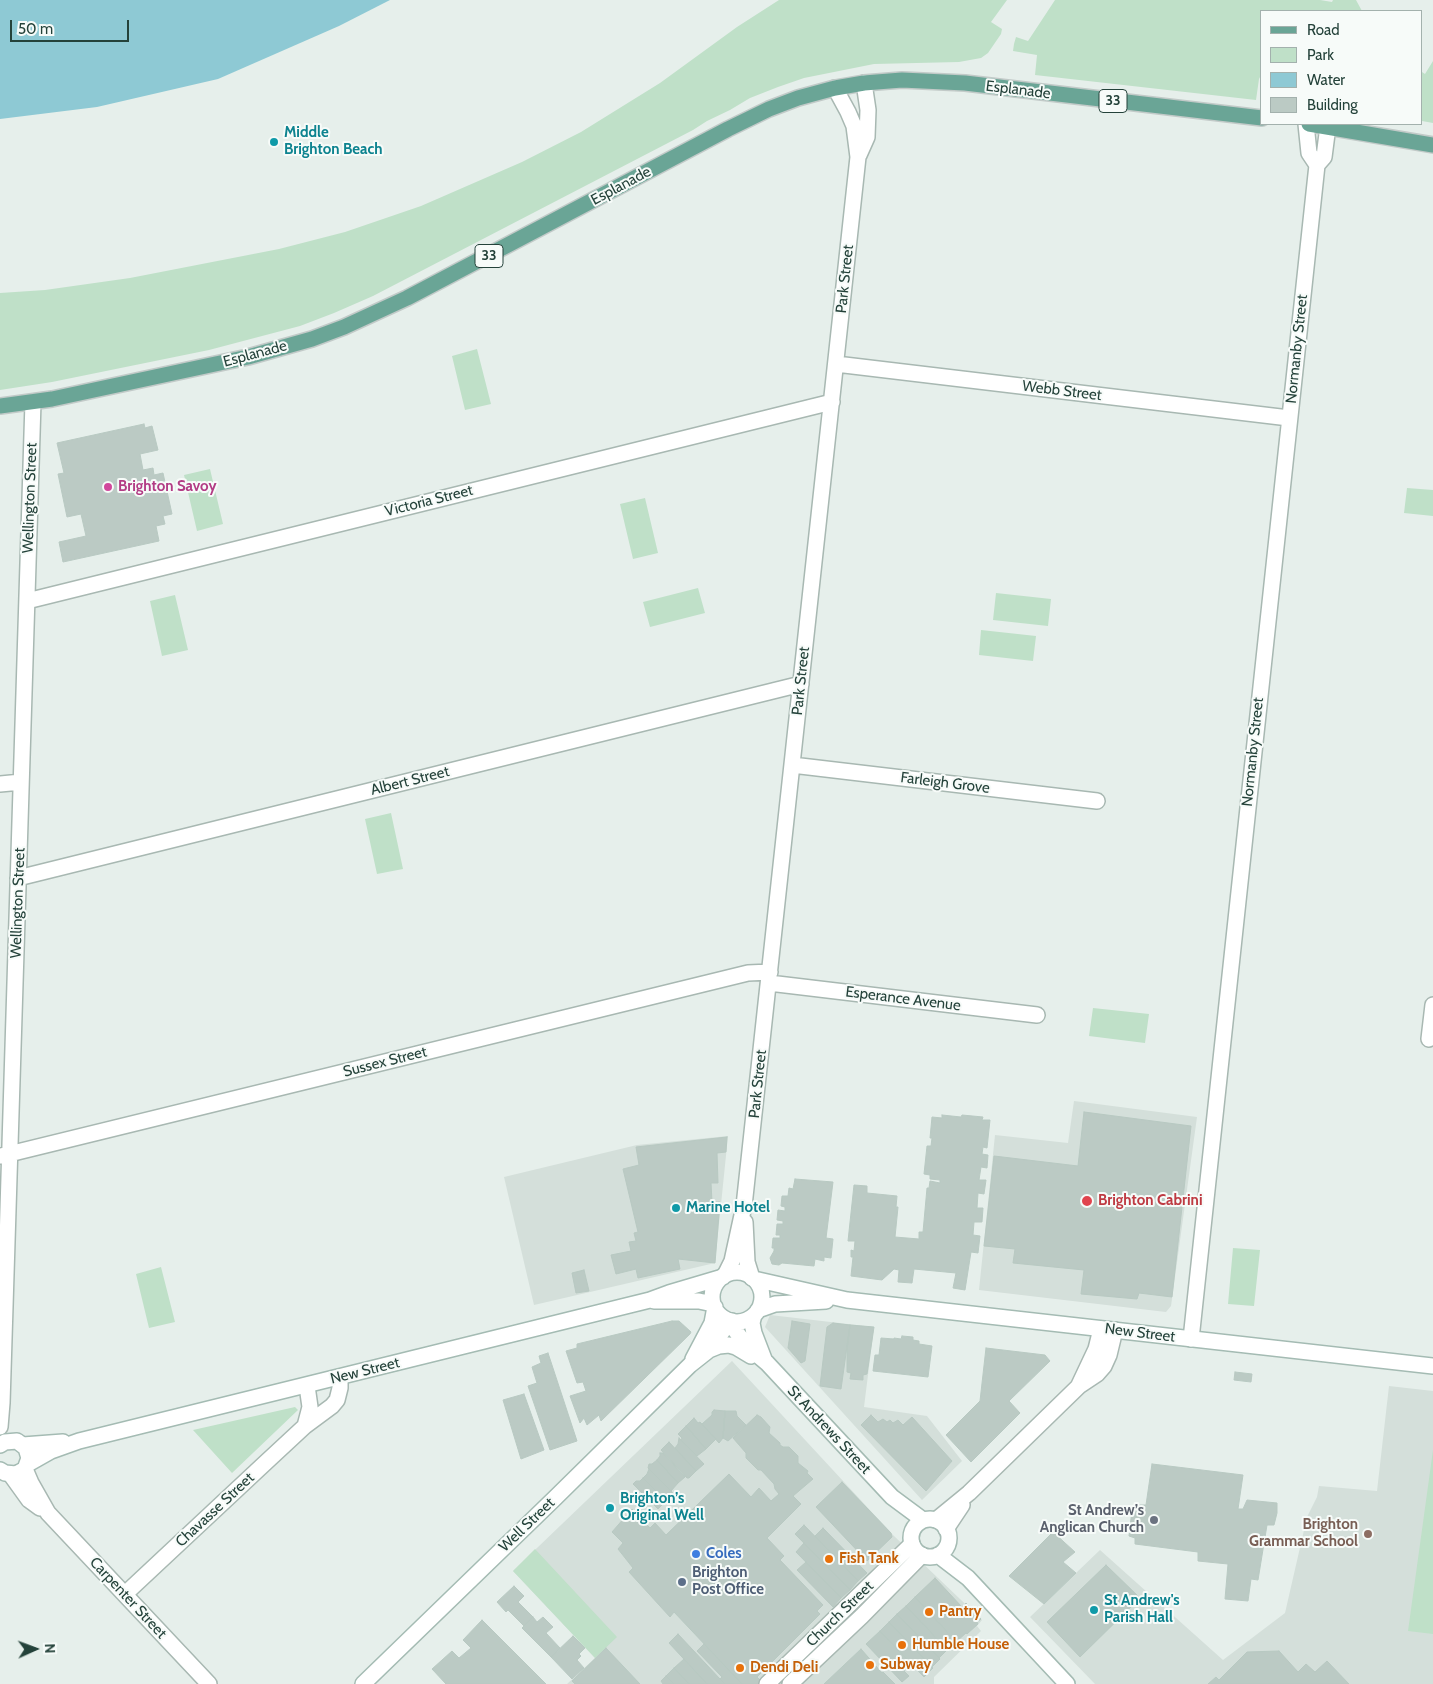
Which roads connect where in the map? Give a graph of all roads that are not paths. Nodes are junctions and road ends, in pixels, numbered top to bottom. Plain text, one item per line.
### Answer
1 (864, 83) junction
2 (835, 88) junction
3 (1260, 118) edge
4 (1307, 125) edge
5 (1318, 125) edge
6 (1328, 126) junction
7 (1433, 145) edge
8 (858, 157) junction
9 (1317, 165) junction
10 (836, 364) junction
11 (33, 402) junction
12 (832, 402) junction
13 (0, 406) edge
14 (1289, 418) junction
15 (27, 601) junction
16 (801, 684) junction
17 (792, 765) junction
18 (21, 782) junction
19 (0, 784) edge
20 (1097, 800) dead end
21 (18, 878) junction
22 (770, 977) junction
23 (1433, 1005) edge
24 (1037, 1015) dead end
25 (1429, 1039) dead end
26 (5, 1156) edge
27 (744, 1206) junction
28 (724, 1276) junction
29 (753, 1279) junction
30 (650, 1300) junction
31 (847, 1300) junction
32 (714, 1306) junction
33 (756, 1313) junction
34 (731, 1321) junction
35 (1108, 1330) junction
36 (1191, 1339) junction
37 (709, 1350) junction
38 (690, 1365) junction
39 (770, 1366) junction
40 (1433, 1366) edge
41 (340, 1377) junction
42 (307, 1386) junction
43 (2, 1403) junction
44 (305, 1426) junction
45 (0, 1427) edge
46 (79, 1441) junction
47 (8, 1443) edge
48 (27, 1466) junction
49 (3, 1471) edge
50 (48, 1513) junction
51 (925, 1533) junction
52 (942, 1550) junction
53 (125, 1594) junction
54 (209, 1684) edge
55 (363, 1684) edge
56 (767, 1684) edge
57 (790, 1684) edge
58 (1067, 1684) edge

1 - 2 main road, Esplanade / 33
1 - 3 main road, Esplanade / 33
1 - 8 street, Park Street
2 - 8 street, Park Street
2 - 11 main road, Esplanade / 33
4 - 9 street, Normanby Street
5 - 6 main road
6 - 7 main road
6 - 9 street, Normanby Street
8 - 10 street, Park Street
9 - 14 street, Normanby Street
10 - 12 street, Park Street
10 - 14 street, Webb Street
11 - 13 main road, Esplanade / 33
11 - 15 street, Wellington Street
12 - 15 street, Victoria Street
12 - 16 street, Park Street
14 - 36 street, Normanby Street
15 - 18 street, Wellington Street
16 - 17 street, Park Street
16 - 21 street, Albert Street
17 - 20 street, Farleigh Grove
17 - 22 street, Park Street
18 - 19 street
18 - 21 street, Wellington Street
21 - 26 street, Wellington Street
22 - 24 street, Esperance Avenue
22 - 26 street, Sussex Street
22 - 27 street, Park Street
23 - 25 street
26 - 43 street, Wellington Street
27 - 28 street, Park Street
27 - 29 street, Park Street
28 - 29 street
28 - 30 street, New Street
28 - 32 street
29 - 31 street, New Street
29 - 33 street
30 - 32 street, New Street
30 - 41 street, New Street
31 - 33 street, New Street
31 - 35 street, New Street
32 - 34 street
32 - 38 street, Well Street
33 - 34 street
33 - 39 street, St Andrews Street
34 - 37 street, Well Street
34 - 39 street, St Andrews Street
35 - 36 street, New Street
35 - 51 street, Church Street
36 - 40 street, New Street
37 - 38 street, Well Street
37 - 39 street
38 - 55 street, Well Street
39 - 51 street, St Andrews Street
41 - 42 street, New Street
41 - 44 street, Chavasse Street
42 - 44 street
42 - 46 street, New Street
43 - 45 street, Wellington Street
43 - 47 street, Wellington Street
44 - 53 street, Chavasse Street
46 - 47 street, New Street
46 - 48 street, New Street
47 - 48 street, Wellington Street
48 - 49 street, New Street
48 - 50 street, Carpenter Street
49 - 50 street, Carpenter Street
50 - 53 street, Carpenter Street
51 - 52 street
51 - 52 street
51 - 56 street, Church Street
51 - 57 street, Church Street
52 - 58 street
53 - 54 street, Carpenter Street

